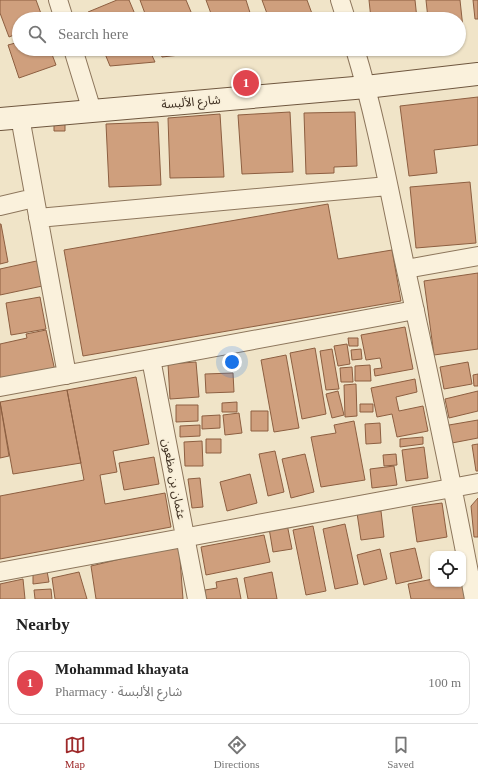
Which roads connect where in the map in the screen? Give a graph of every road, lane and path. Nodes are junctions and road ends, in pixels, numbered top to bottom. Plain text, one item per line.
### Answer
1 (58, 0) edge
2 (340, 0) edge
3 (62, 12) edge
4 (344, 12) edge
5 (75, 56) edge
6 (357, 56) edge
7 (478, 74) edge
8 (366, 87) junction
9 (92, 111) junction
10 (10, 118) edge
11 (388, 186) junction
12 (34, 198) junction
13 (0, 206) edge
14 (38, 218) junction
15 (478, 256) edge
16 (406, 269) junction
17 (415, 310) junction
18 (151, 359) junction
19 (67, 375) junction
20 (0, 387) edge
21 (478, 483) edge
22 (453, 488) junction
23 (185, 538) junction
24 (0, 572) edge
25 (197, 599) edge
26 (474, 599) edge

1 - 3 street
2 - 4 street
5 - 9 street
6 - 8 street
7 - 8 main road, شارع الألبسة
8 - 9 main road, شارع الألبسة
8 - 11 street
9 - 10 main road, شارع الألبسة
10 - 12 street
11 - 14 street
11 - 16 street
12 - 13 street
12 - 14 street
14 - 19 street
15 - 16 street
16 - 17 street
17 - 18 street
17 - 22 street
18 - 19 street
18 - 23 street, عثمان بن مظعون
19 - 20 street
21 - 22 street
22 - 23 street
22 - 26 street
23 - 24 street
23 - 25 street, عثمان بن مظعون

